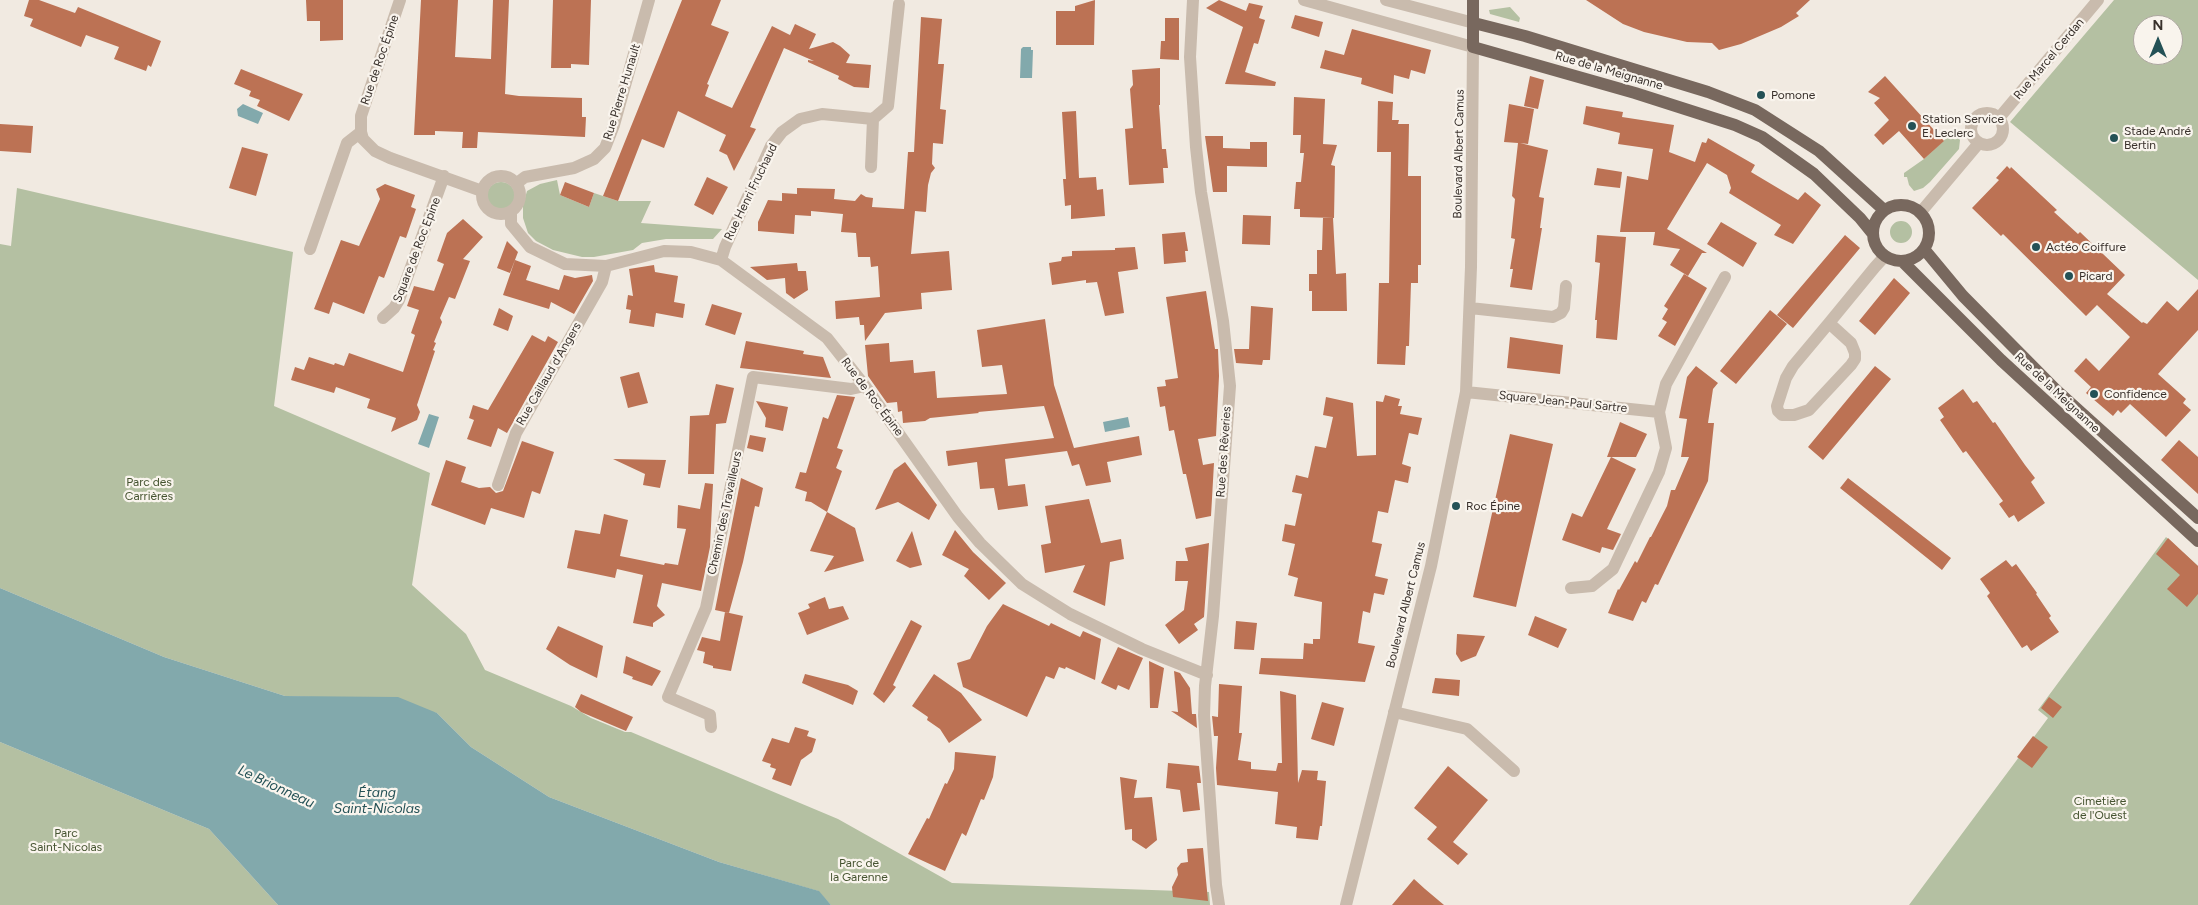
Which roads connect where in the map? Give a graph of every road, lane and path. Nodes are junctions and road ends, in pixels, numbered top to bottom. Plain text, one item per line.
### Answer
1 (400, 0) edge
2 (649, 0) edge
3 (1193, 0) edge
4 (1304, 0) edge
5 (1386, 0) edge
6 (1473, 0) edge
7 (2098, 0) edge
8 (899, 4) dead end
9 (1474, 23) junction
10 (1473, 47) junction
11 (1999, 118) junction
12 (873, 119) junction
13 (360, 132) junction
14 (1979, 143) junction
15 (871, 167) dead end
16 (444, 176) junction
17 (516, 183) junction
18 (482, 191) junction
19 (1884, 210) junction
20 (510, 211) junction
21 (1920, 212) junction
22 (1873, 234) junction
23 (310, 249) dead end
24 (1924, 249) junction
25 (1885, 256) junction
26 (721, 260) junction
27 (1902, 261) junction
28 (606, 266) junction
29 (1725, 277) dead end
30 (1566, 286) dead end
31 (1470, 308) junction
32 (383, 318) dead end
33 (1829, 323) junction
34 (865, 386) junction
35 (1466, 392) junction
36 (1659, 412) junction
37 (498, 485) dead end
38 (2198, 518) edge
39 (2198, 542) edge
40 (1571, 588) dead end
41 (1207, 672) junction
42 (1394, 712) junction
43 (711, 727) dead end
44 (1514, 771) dead end
45 (1219, 905) edge
46 (1346, 905) edge

1 - 13 street, Rue de Roc Épine
2 - 17 street, Rue Pierre Hunault
3 - 41 street, Rue des Rêveries
4 - 10 street, Rue de la Meignanne
5 - 9 street, Rue de la Meignanne
6 - 9 main road, Boulevard Albert Camus
7 - 11 street, Rue Marcel Cerdan
8 - 12 street
9 - 10 main road, Boulevard Albert Camus
9 - 19 main road, Rue de la Meignanne
10 - 22 main road, Rue de la Meignanne
10 - 31 street, Boulevard Albert Camus
11 - 14 street
11 - 14 street
12 - 15 street
12 - 26 street, Rue Henri Fruchaud
13 - 16 street
13 - 23 street
14 - 21 street
16 - 18 street
16 - 32 street, Square de Roc Epine
17 - 18 street
17 - 20 street
18 - 20 street
19 - 21 main road
19 - 22 main road
20 - 28 street, Rue de Roc Épine
21 - 24 main road
22 - 25 main road
24 - 27 main road
24 - 38 main road, Rue de la Meignanne
25 - 27 main road
25 - 33 street
26 - 28 street, Rue de Roc Épine
26 - 34 street, Rue de Roc Épine
27 - 39 main road, Rue de la Meignanne
28 - 37 street, Rue Caillaud d'Angers
29 - 36 street
30 - 31 street
31 - 35 street, Boulevard Albert Camus
33 - 33 street
34 - 41 street, Rue de Roc Épine
34 - 43 street, Chemin des Travailleurs
35 - 36 street, Square Jean-Paul Sartre
35 - 42 street, Boulevard Albert Camus
36 - 40 street
41 - 45 street, Rue des Rêveries
42 - 44 street
42 - 46 street, Boulevard Albert Camus

